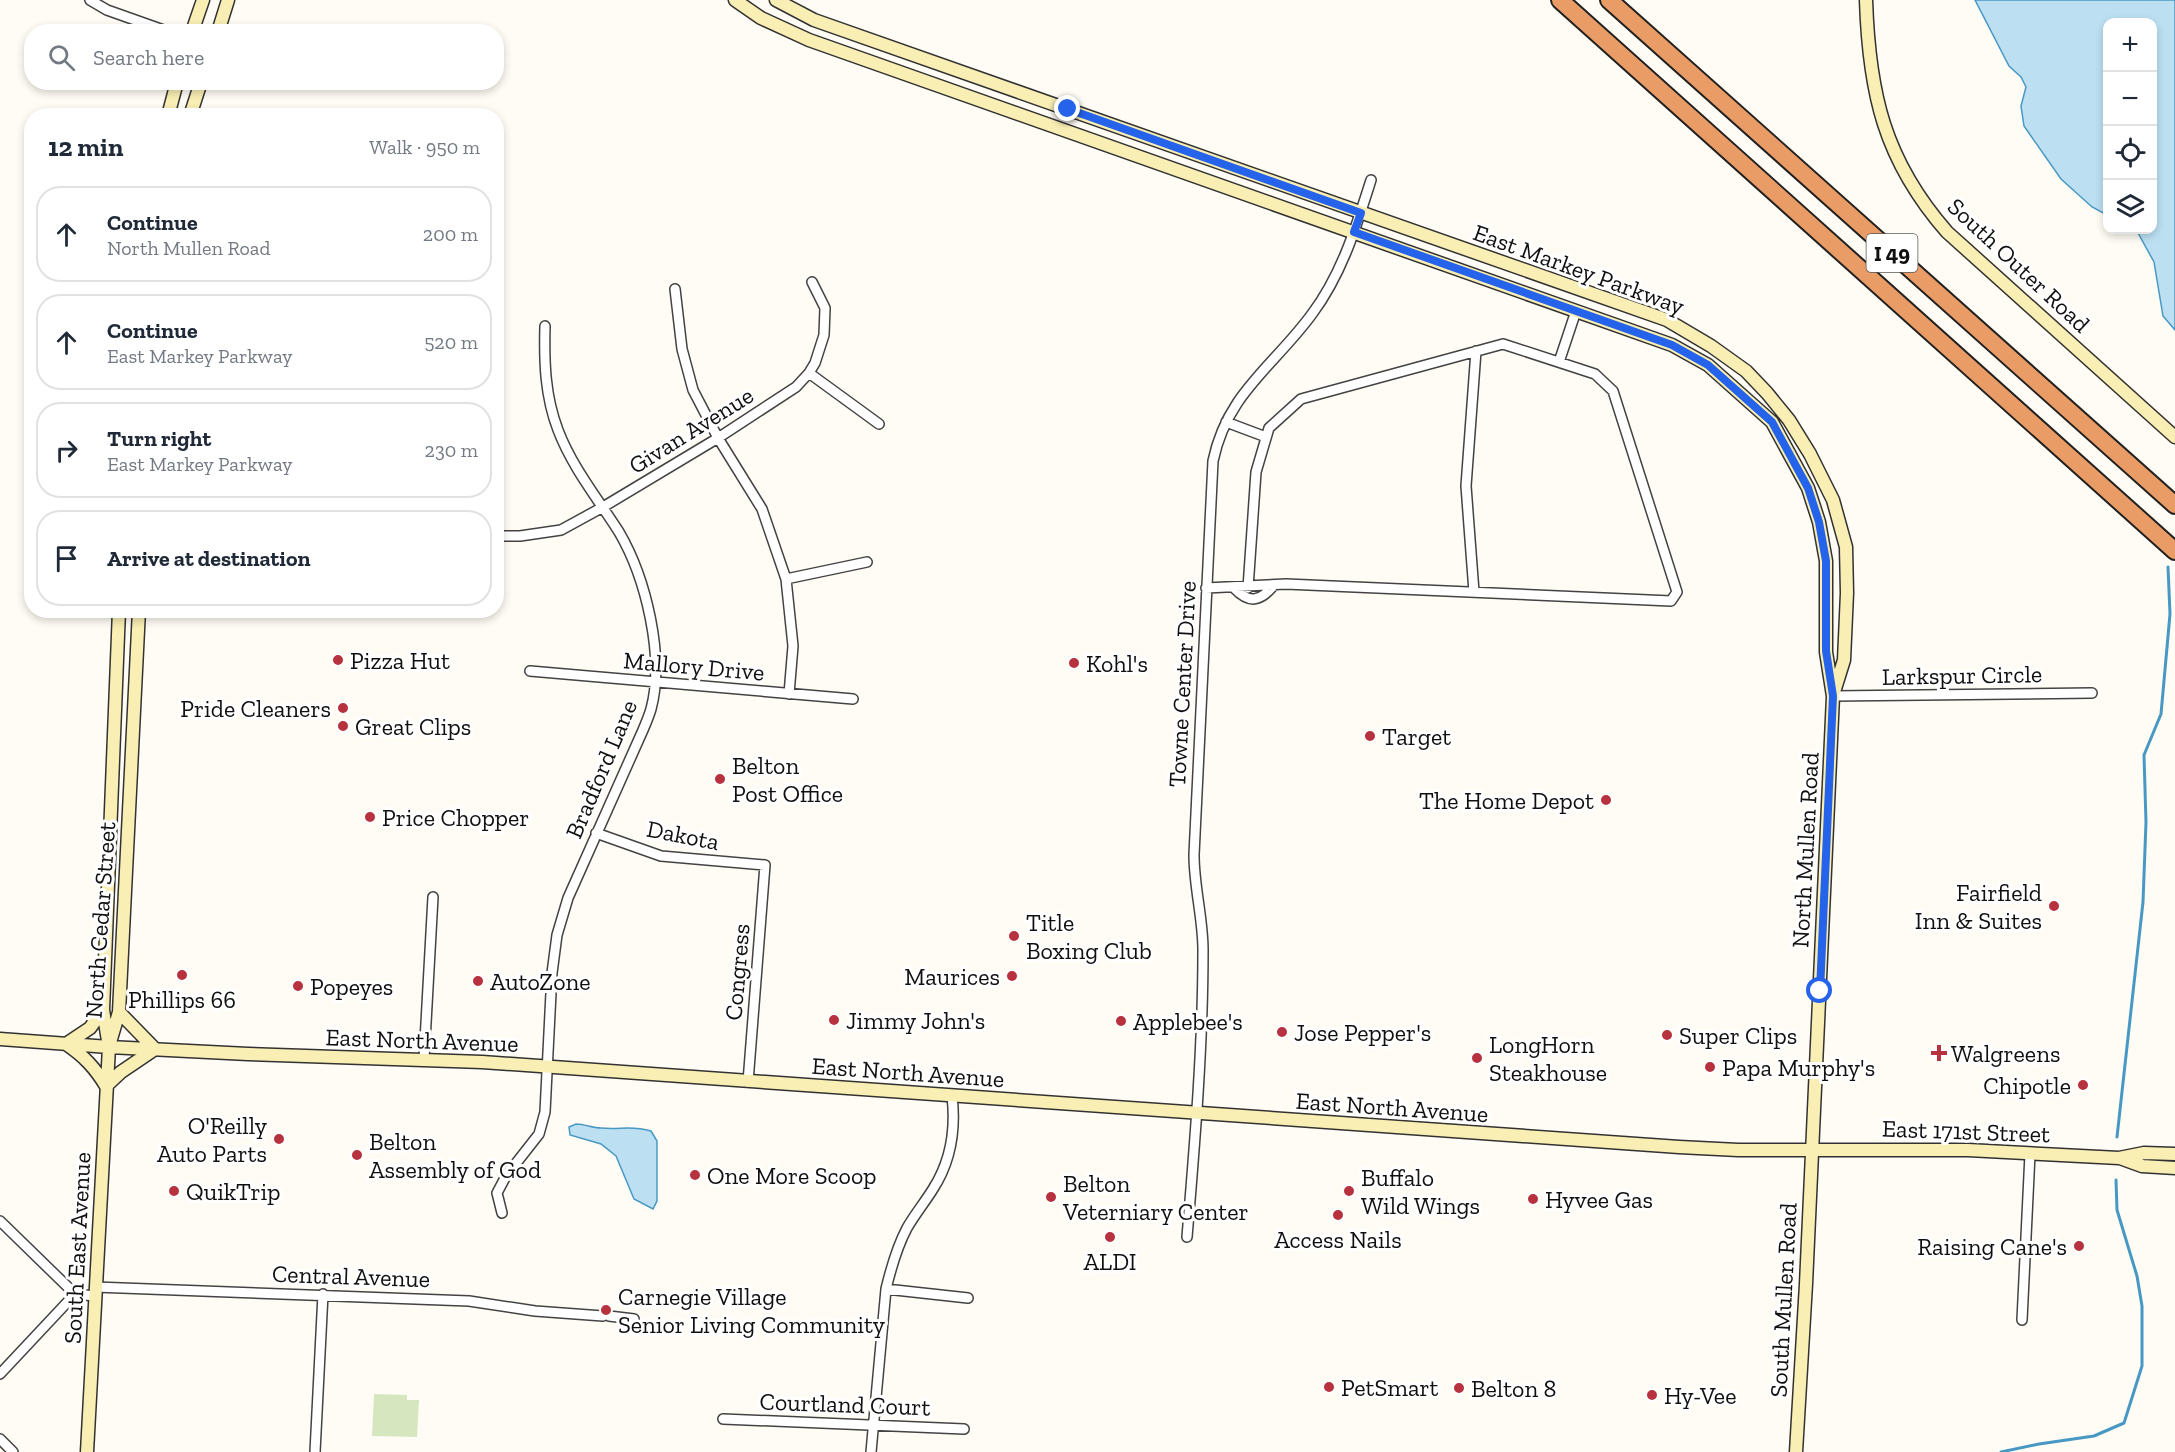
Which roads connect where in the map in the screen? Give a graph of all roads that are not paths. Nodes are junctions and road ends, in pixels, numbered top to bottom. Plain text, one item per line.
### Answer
1 (90, 0) edge
2 (203, 0) edge
3 (228, 0) edge
4 (735, 0) edge
5 (776, 0) edge
6 (1560, 0) edge
7 (1609, 0) edge
8 (1866, 0) edge
9 (146, 24) edge
10 (195, 24) edge
11 (220, 24) edge
12 (175, 90) edge
13 (198, 90) edge
14 (170, 108) edge
15 (193, 108) edge
16 (1371, 180) dead end
17 (1361, 213) junction
18 (1354, 232) junction
19 (812, 282) dead end
20 (675, 289) dead end
21 (1576, 311) junction
22 (545, 326) dead end
23 (1476, 351) junction
24 (1559, 362) junction
25 (809, 373) junction
26 (1226, 422) junction
27 (879, 424) dead end
28 (1266, 437) junction
29 (2175, 437) edge
30 (717, 438) junction
31 (2175, 505) edge
32 (603, 507) junction
33 (504, 536) edge
34 (2175, 551) edge
35 (867, 562) dead end
36 (786, 579) junction
37 (1274, 585) junction
38 (1206, 588) junction
39 (1234, 588) junction
40 (1248, 588) junction
41 (1474, 592) junction
42 (119, 618) edge
43 (140, 618) edge
44 (530, 672) dead end
45 (655, 681) junction
46 (2092, 693) dead end
47 (789, 694) junction
48 (1833, 696) junction
49 (853, 699) dead end
50 (596, 833) junction
51 (765, 865) joint
52 (433, 897) dead end
53 (103, 1010) junction
54 (119, 1012) junction
55 (0, 1039) edge
56 (66, 1044) junction
57 (109, 1047) junction
58 (155, 1049) junction
59 (424, 1059) junction
60 (546, 1066) junction
61 (748, 1082) junction
62 (106, 1086) junction
63 (952, 1096) junction
64 (1197, 1114) junction
65 (1812, 1150) junction
66 (2030, 1154) junction
67 (2175, 1154) edge
68 (2119, 1158) junction
69 (2175, 1166) edge
70 (501, 1214) dead end
71 (0, 1221) edge
72 (1187, 1237) dead end
73 (886, 1289) junction
74 (95, 1291) junction
75 (75, 1294) junction
76 (323, 1294) junction
77 (968, 1298) dead end
78 (634, 1318) dead end
79 (2022, 1320) dead end
80 (0, 1374) edge
81 (723, 1419) dead end
82 (873, 1425) junction
83 (964, 1429) dead end
84 (0, 1439) edge
85 (13, 1452) edge
86 (87, 1452) edge
87 (315, 1452) edge
88 (871, 1452) edge
89 (1796, 1452) edge

1 - 9 street
2 - 10 street
3 - 11 street
4 - 18 street, East Markey Parkway
5 - 17 street, East Markey Parkway
6 - 34 highway, I 49
7 - 31 highway, I 49
8 - 29 street, South Outer Road
12 - 14 street
13 - 15 street
16 - 17 street, Towne Center Drive
17 - 18 street, Towne Center Drive
17 - 48 street, East Markey Parkway
18 - 21 street, East Markey Parkway
18 - 26 street, Towne Center Drive
19 - 25 street, Givan Avenue
20 - 30 street
21 - 24 street
21 - 48 street, East Markey Parkway
22 - 32 street, Bradford Lane
23 - 24 street
23 - 28 street
23 - 41 street
24 - 41 street
25 - 27 street
25 - 30 street, Givan Avenue
26 - 28 street
26 - 38 street, Towne Center Drive
28 - 40 street
30 - 32 street, Givan Avenue
30 - 36 street
32 - 33 street, Givan Avenue
32 - 45 street, Bradford Lane
35 - 36 street
36 - 47 street
37 - 39 street
37 - 40 street
37 - 41 street
38 - 39 street
38 - 64 street, Towne Center Drive
39 - 40 street
42 - 53 street, North Cedar Street
43 - 54 street, North Cedar Street
44 - 45 street, Mallory Drive
45 - 47 street, Mallory Drive
45 - 50 street, Bradford Lane
46 - 48 street, Larkspur Circle
47 - 49 street, Mallory Drive
48 - 65 street, North Mullen Road
50 - 51 street, Dakota
50 - 60 street, Bradford Lane
51 - 61 street, Congress
52 - 59 street
53 - 56 street
53 - 57 street, North Cedar Street
54 - 57 street, North Cedar Street
54 - 58 street
55 - 56 street, East North Avenue
56 - 57 street, East North Avenue
56 - 62 street
57 - 58 street, East North Avenue
57 - 62 street, South East Avenue
58 - 59 street, East North Avenue
58 - 62 street
59 - 60 street, East North Avenue
60 - 61 street, East North Avenue
60 - 70 street, Bradford Lane
61 - 63 street, East North Avenue
62 - 74 street, South East Avenue
63 - 64 street, East North Avenue
63 - 73 street
64 - 65 street, East North Avenue
64 - 72 street, Towne Center Drive
65 - 66 street, East 171st Street
65 - 89 street, South Mullen Road
66 - 68 street, East 171st Street
66 - 79 street
67 - 68 street, East 171st Street
68 - 69 street, East 171st Street
71 - 75 street
73 - 77 street
73 - 82 street
74 - 75 street, Central Avenue
74 - 76 street, Central Avenue
74 - 86 street, South East Avenue
75 - 80 street
76 - 78 street, Central Avenue
76 - 87 street
81 - 82 street, Courtland Court
82 - 83 street, Courtland Court
82 - 88 street
84 - 85 street

